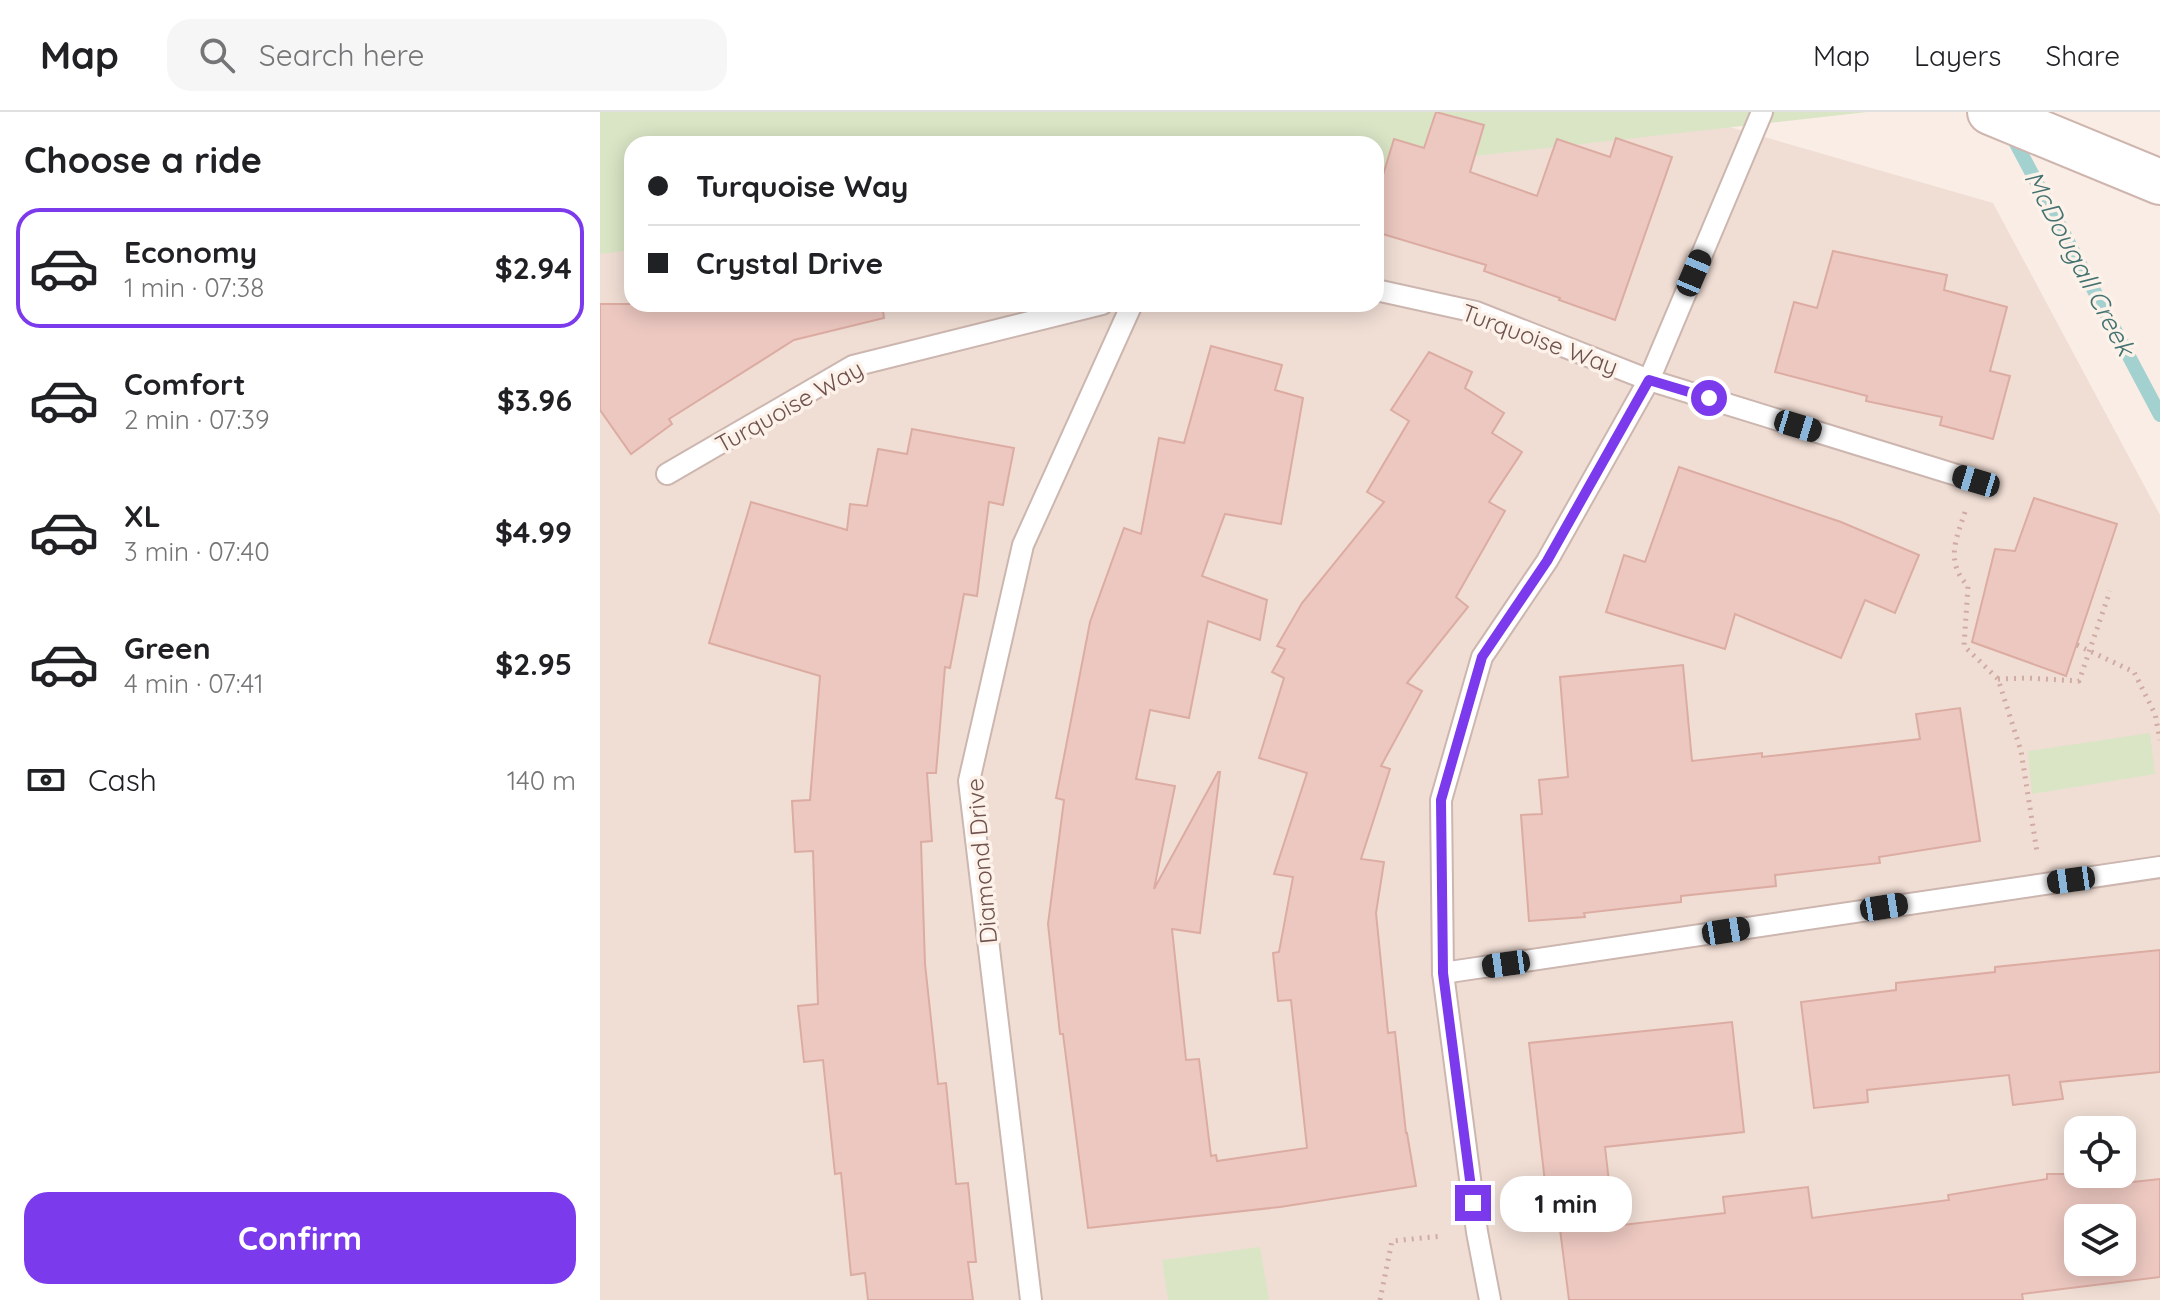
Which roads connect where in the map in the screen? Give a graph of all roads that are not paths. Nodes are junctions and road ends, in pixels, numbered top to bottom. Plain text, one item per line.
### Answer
1 (1762, 112) edge
2 (1990, 112) edge
3 (2160, 182) edge
4 (1384, 292) edge
5 (1070, 312) edge
6 (1128, 312) edge
7 (1649, 380) junction
8 (667, 474) dead end
9 (1976, 481) road end
10 (2160, 867) edge
11 (1443, 973) junction
12 (1031, 1300) edge
13 (1490, 1300) edge

1 - 7 lane
2 - 3 main road
4 - 7 lane, Turquoise Way
5 - 8 lane, Turquoise Way
6 - 12 lane, Diamond Drive
7 - 9 lane, Turquoise Way
7 - 11 lane
10 - 11 lane
11 - 13 lane

